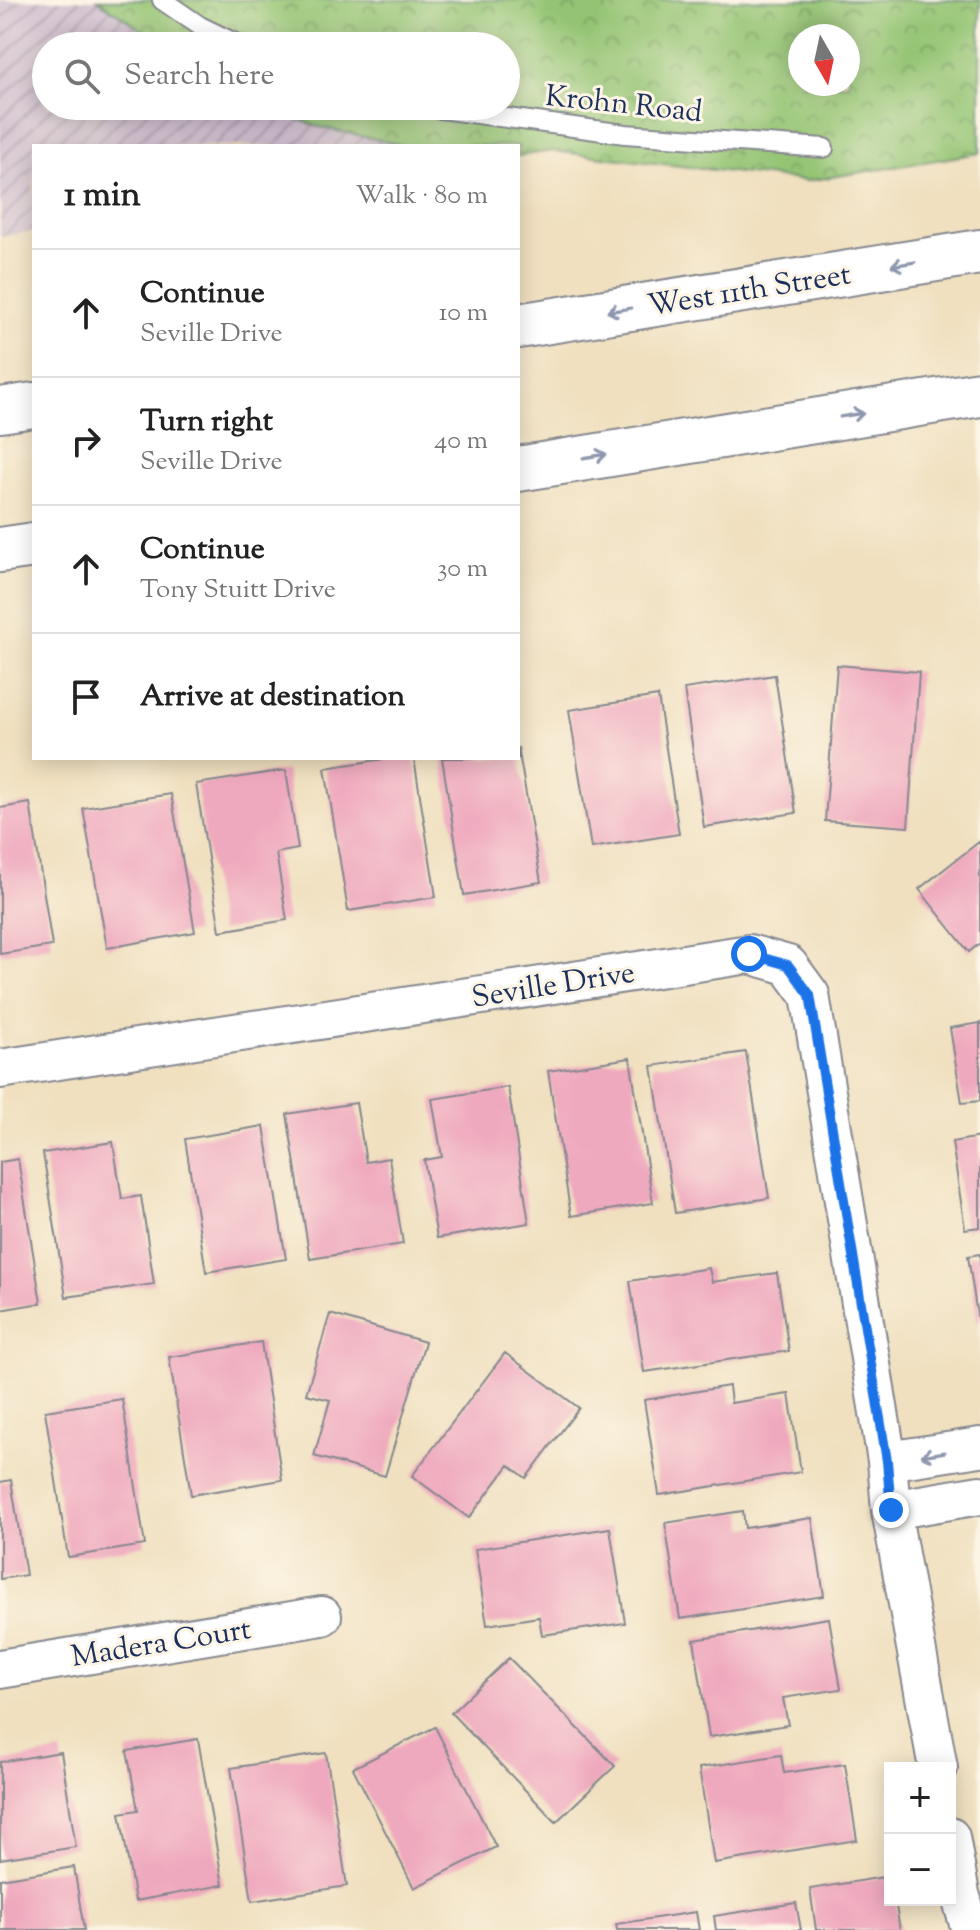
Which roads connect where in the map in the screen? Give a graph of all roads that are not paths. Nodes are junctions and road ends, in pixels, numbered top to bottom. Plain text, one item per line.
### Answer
1 (162, 0) edge
2 (212, 32) edge
3 (520, 120) edge
4 (824, 148) dead end
5 (980, 252) edge
6 (520, 326) edge
7 (980, 394) edge
8 (32, 405) edge
9 (0, 410) edge
10 (520, 469) edge
11 (32, 545) edge
12 (0, 550) edge
13 (0, 1069) edge
14 (980, 1447) edge
15 (887, 1461) junction
16 (980, 1495) edge
17 (891, 1510) junction
18 (322, 1616) dead end
19 (0, 1669) edge
20 (937, 1762) edge
21 (956, 1871) edge
22 (971, 1930) edge

1 - 2 lane
3 - 4 lane, Krohn Road
5 -> 6 main road, West 11th Street
10 -> 7 main road
8 - 9 main road
11 - 12 main road
13 - 15 street, Seville Drive
14 -> 15 street
15 - 17 street, Seville Drive
16 - 17 street
17 - 20 street, Seville Drive
18 - 19 street, Madera Court
21 - 22 street

